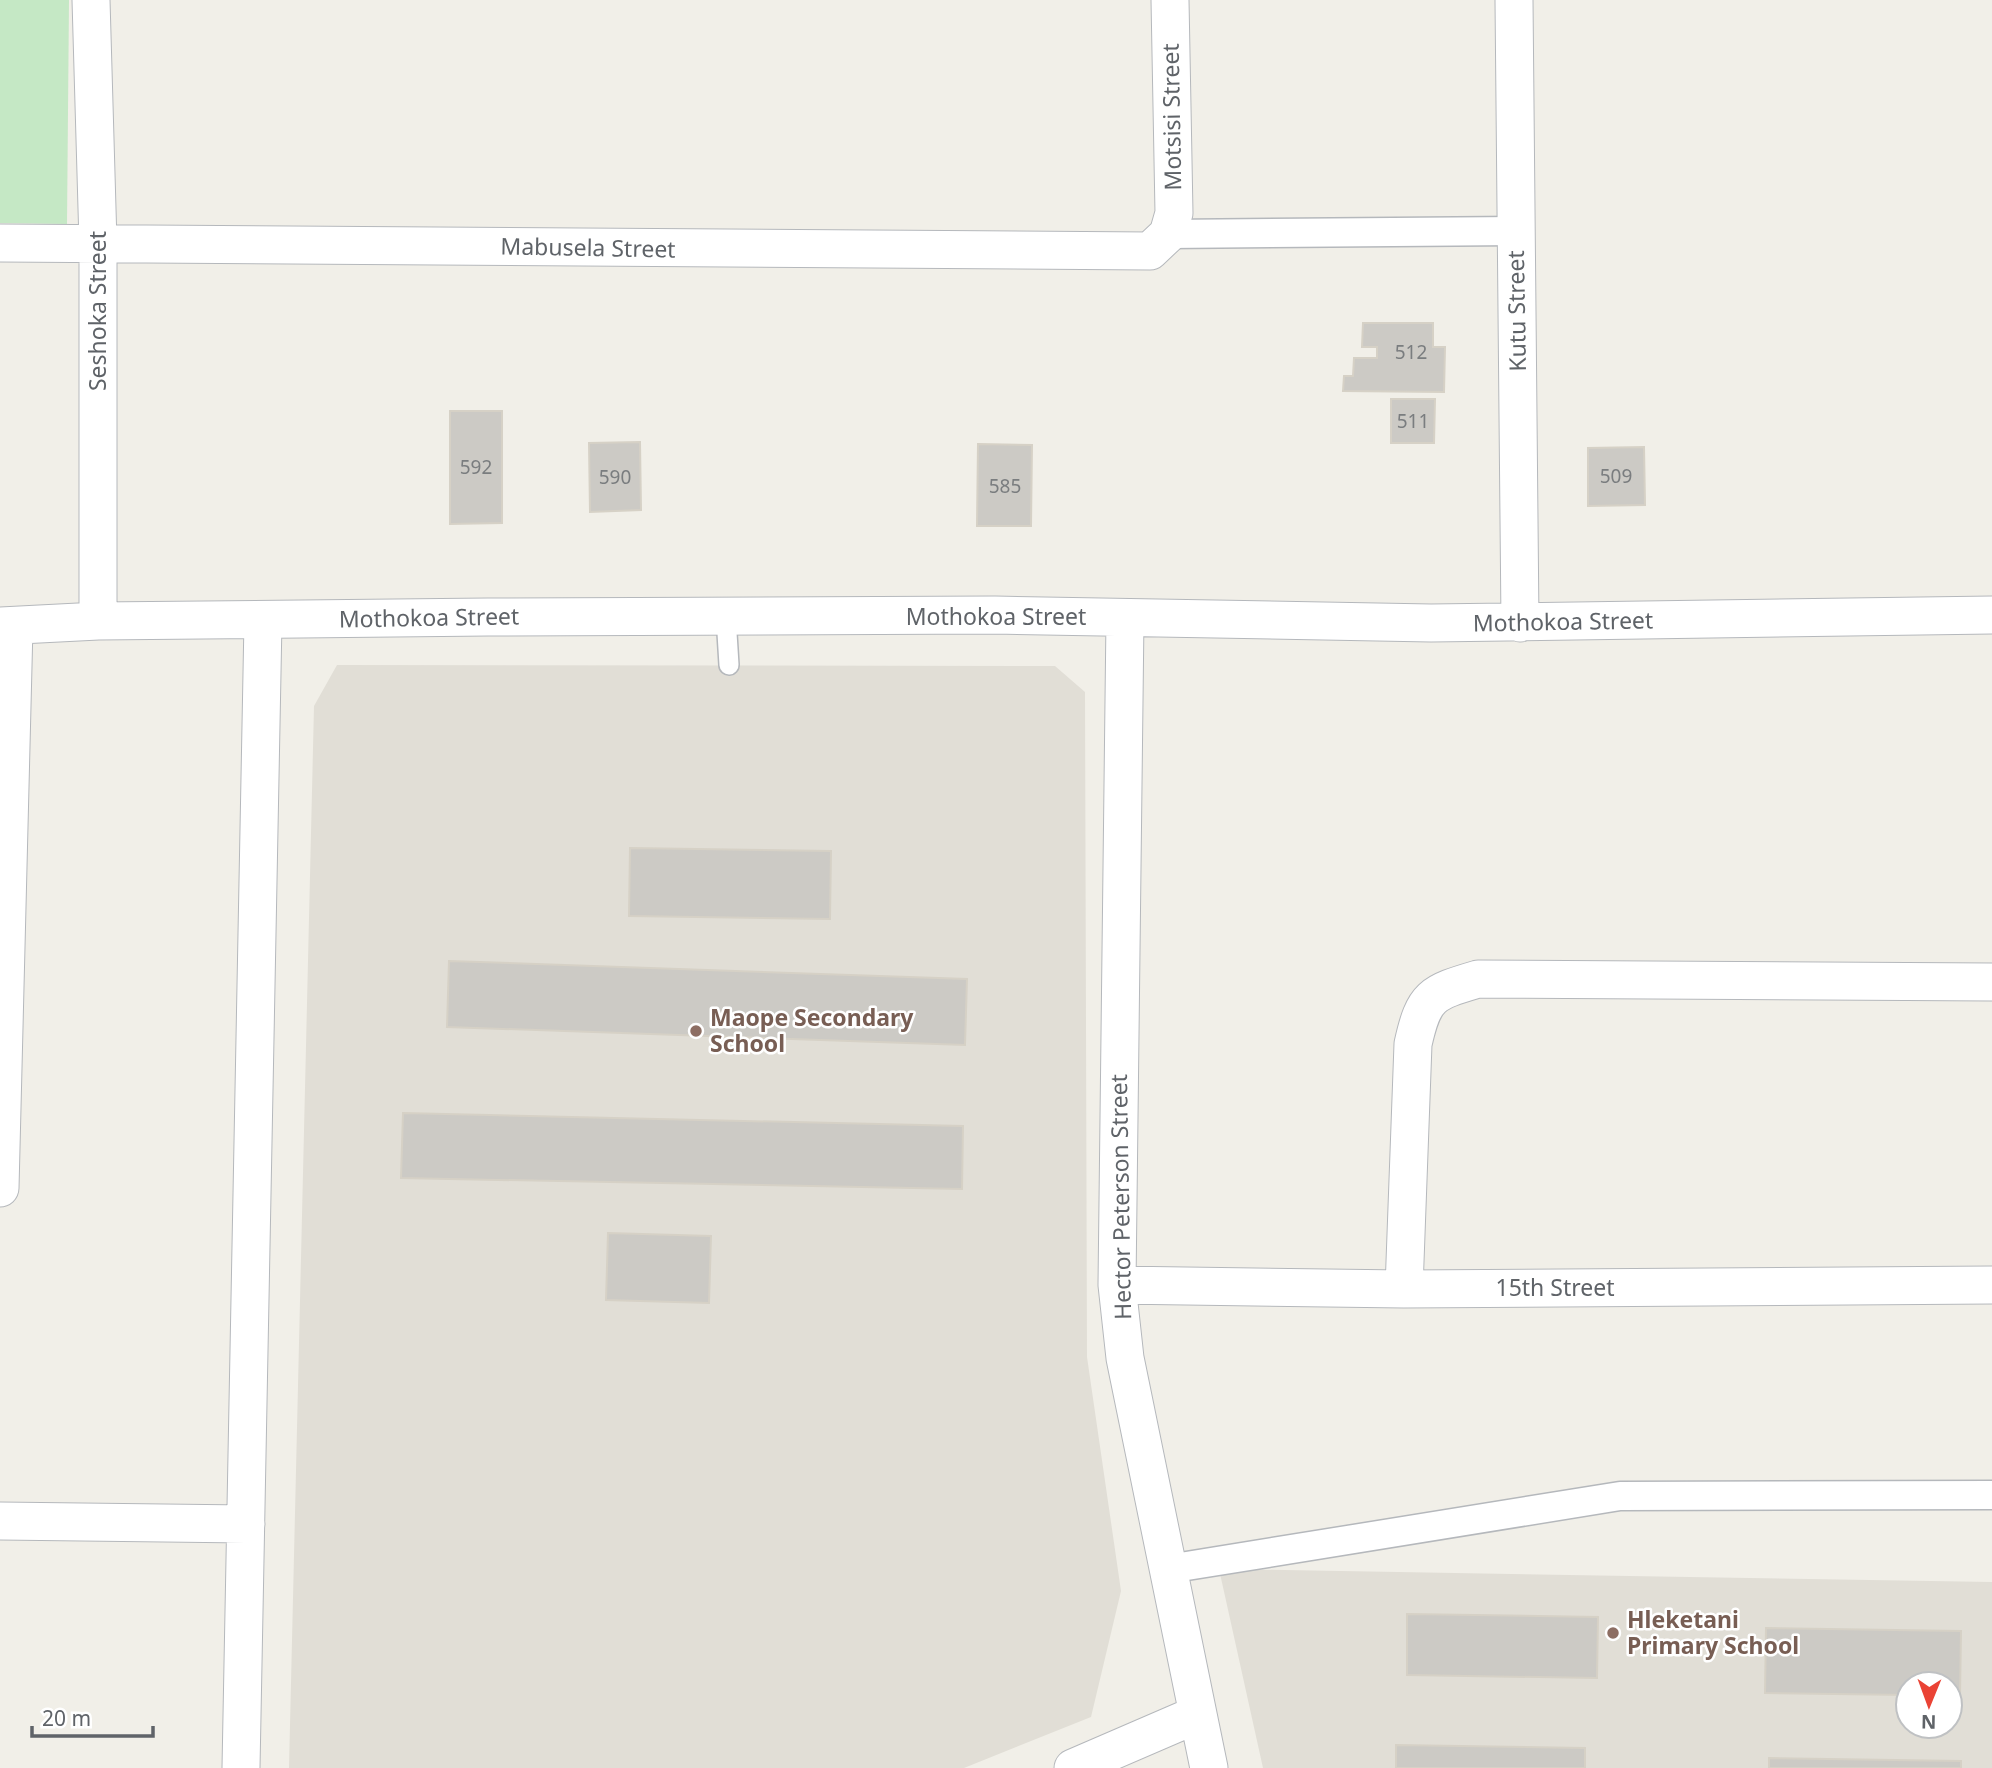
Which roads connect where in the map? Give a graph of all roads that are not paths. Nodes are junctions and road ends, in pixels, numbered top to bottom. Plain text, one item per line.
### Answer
1 (90, 0) edge
2 (1170, 0) edge
3 (1514, 0) edge
4 (1517, 231) junction
5 (1168, 234) junction
6 (0, 243) edge
7 (98, 243) junction
8 (1992, 615) edge
9 (726, 617) junction
10 (1125, 618) junction
11 (99, 621) junction
12 (263, 621) junction
13 (1520, 623) junction
14 (7, 626) edge
15 (729, 665) dead end
16 (1992, 982) edge
17 (0, 1188) edge
18 (1117, 1285) junction
19 (1992, 1285) edge
20 (1404, 1289) junction
21 (1992, 1495) edge
22 (0, 1521) edge
23 (246, 1524) junction
24 (1168, 1569) junction
25 (1198, 1714) junction
26 (241, 1768) edge
27 (1073, 1768) edge
28 (1209, 1768) edge

1 - 7 street, Seshoka Street
2 - 5 street, Motsisi Street
3 - 4 street, Kutu Street
4 - 5 street
4 - 13 street, Kutu Street
5 - 7 street, Mabusela Street
6 - 7 street, Mabusela Street
7 - 11 street, Seshoka Street
8 - 13 street, Mothokoa Street
9 - 10 street, Mothokoa Street
9 - 12 street, Mothokoa Street
9 - 15 lane
10 - 13 street, Mothokoa Street
10 - 18 street, Hector Peterson Street
11 - 12 street, Mothokoa Street
11 - 14 street, Mothokoa Street
12 - 23 street
14 - 17 street
16 - 20 street
18 - 20 street, 15th Street
18 - 24 street, Hector Peterson Street
19 - 20 street, 15th Street
21 - 24 street
22 - 23 street
23 - 26 street
24 - 25 street, Hector Peterson Street
25 - 27 street
25 - 28 street, Hector Peterson Street

